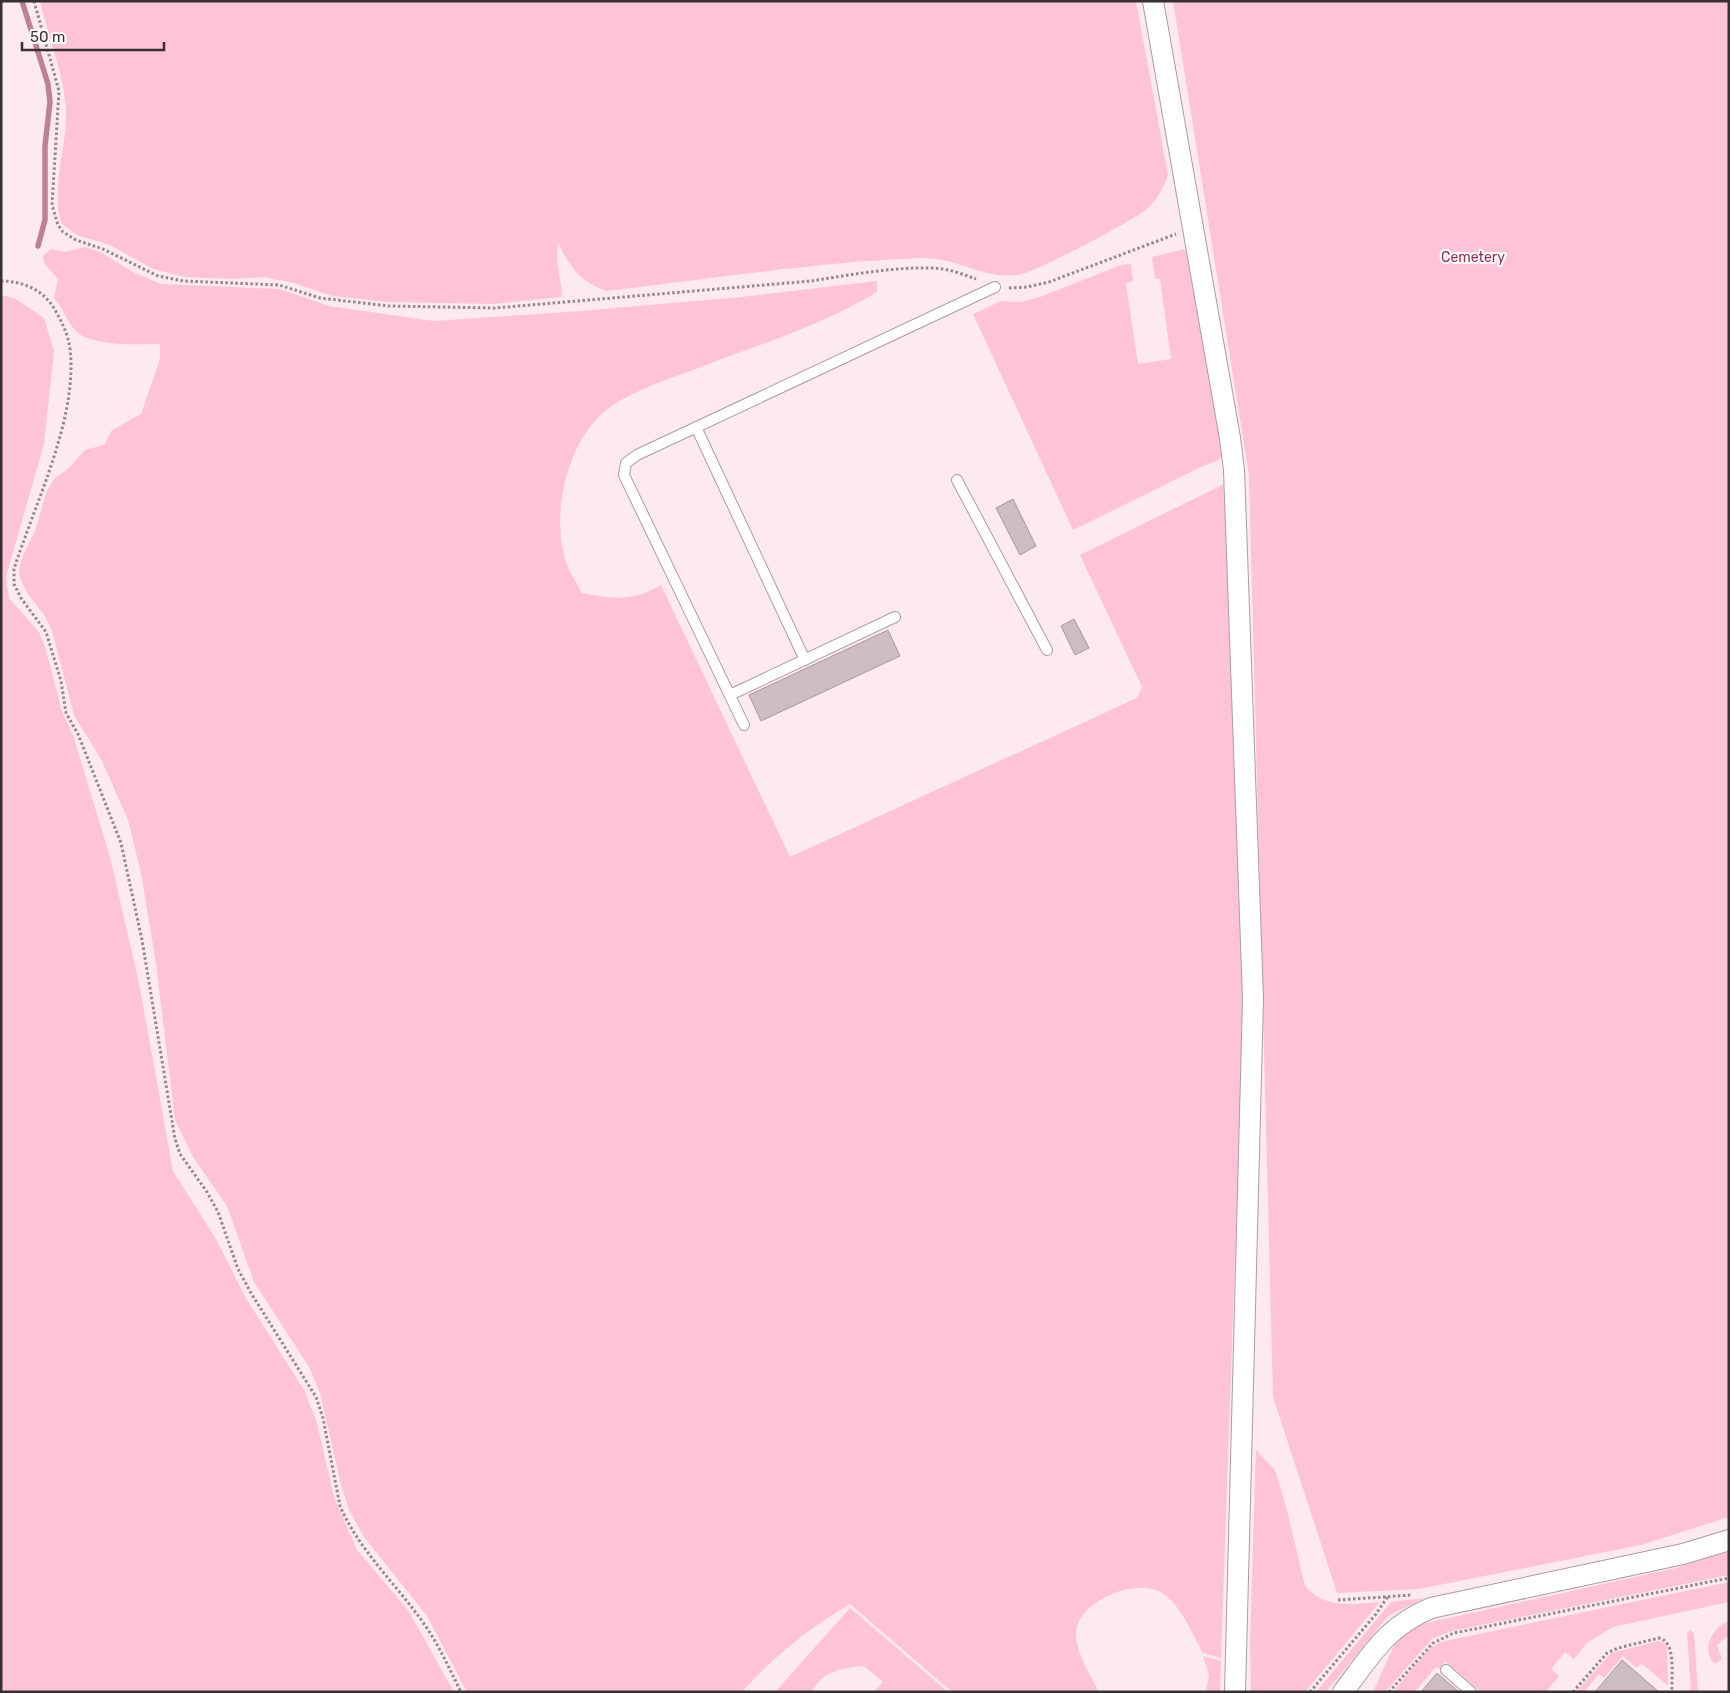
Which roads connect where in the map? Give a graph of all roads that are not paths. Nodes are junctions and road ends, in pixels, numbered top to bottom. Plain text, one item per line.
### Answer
1 (1153, 1) edge
2 (995, 287) road end
3 (696, 427) junction
4 (957, 480) dead end
5 (896, 617) dead end
6 (1047, 650) dead end
7 (806, 660) junction
8 (730, 695) junction
9 (744, 725) dead end
10 (1729, 1540) edge
11 (1446, 1670) dead end
12 (1235, 1692) edge
13 (1343, 1692) edge
14 (1471, 1692) edge

1 - 12 street
2 - 3 lane
3 - 7 lane
3 - 8 lane
4 - 6 lane
5 - 7 lane
7 - 8 lane
8 - 9 lane
10 - 13 street
11 - 14 lane

